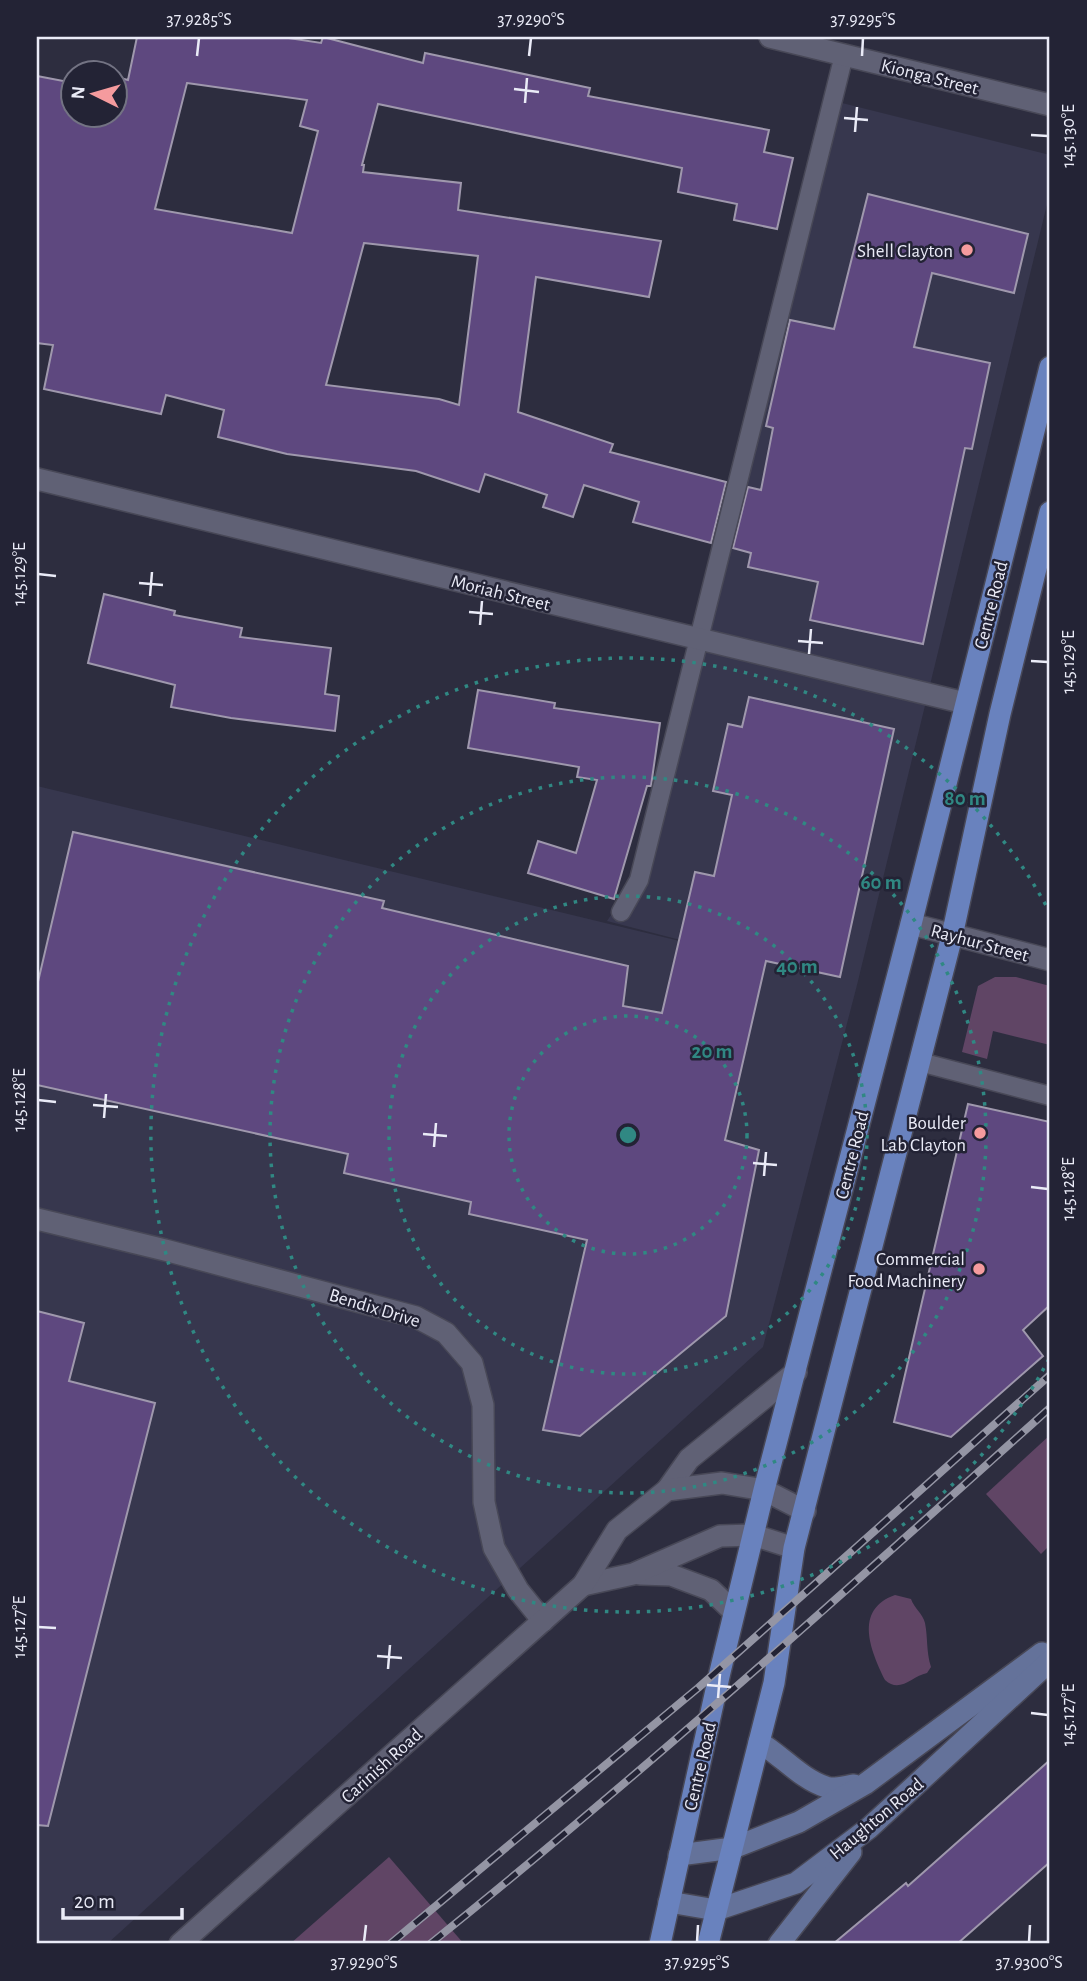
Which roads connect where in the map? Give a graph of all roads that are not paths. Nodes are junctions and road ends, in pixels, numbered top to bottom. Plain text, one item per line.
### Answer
1 (770, 37) edge
2 (844, 55) junction
3 (1050, 105) edge
4 (1050, 367) edge
5 (37, 479) edge
6 (1050, 512) edge
7 (699, 640) junction
8 (965, 703) junction
9 (621, 912) dead end
10 (911, 924) junction
11 (952, 936) junction
12 (1050, 960) edge
13 (920, 1062) junction
14 (1050, 1096) edge
15 (37, 1219) edge
16 (796, 1372) junction
17 (764, 1489) junction
18 (667, 1490) junction
19 (805, 1511) junction
20 (753, 1535) junction
21 (794, 1548) junction
22 (633, 1574) junction
23 (583, 1585) junction
24 (734, 1612) junction
25 (543, 1621) junction
26 (1050, 1647) edge
27 (1050, 1661) edge
28 (759, 1742) junction
29 (865, 1784) junction
30 (869, 1828) junction
31 (733, 1848) junction
32 (679, 1855) junction
33 (669, 1902) junction
34 (716, 1910) junction
35 (180, 1944) edge
36 (660, 1944) edge
37 (708, 1944) edge
38 (779, 1944) edge

1 - 2 street, Kionga Street
2 - 3 street, Kionga Street
2 - 7 lane
4 - 8 main road, Centre Road
5 - 7 street, Moriah Street
6 - 11 main road, Centre Road
7 - 8 street, Moriah Street
7 - 9 lane
8 - 10 main road, Centre Road
10 - 11 street, Rayhur Street
10 - 16 main road, Centre Road
11 - 12 street, Rayhur Street
11 - 13 main road, Centre Road
13 - 14 lane
13 - 19 main road, Centre Road
15 - 25 street, Bendix Drive
16 - 17 main road, Centre Road
16 - 18 street, Carinish Road
17 - 18 street
17 - 19 street
17 - 20 main road, Centre Road
18 - 23 street, Carinish Road
19 - 21 main road, Centre Road
20 - 21 street, Carinish Road
20 - 22 street, Carinish Road
20 - 24 main road, Centre Road
21 - 28 main road, Centre Road
22 - 23 street, Carinish Road
22 - 24 street
23 - 25 street, Carinish Road
24 - 32 main road, Centre Road
25 - 35 street, Carinish Road
26 - 29 main road, Haughton Road
27 - 30 main road, Haughton Road
28 - 29 main road
28 - 31 main road, Centre Road
29 - 31 main road, Haughton Road
30 - 34 main road, Haughton Road
30 - 38 main road
31 - 32 main road, Haughton Road
31 - 34 main road, Centre Road
32 - 33 main road, Centre Road
33 - 34 main road, Haughton Road
33 - 36 main road, Centre Road
34 - 37 main road, Centre Road

